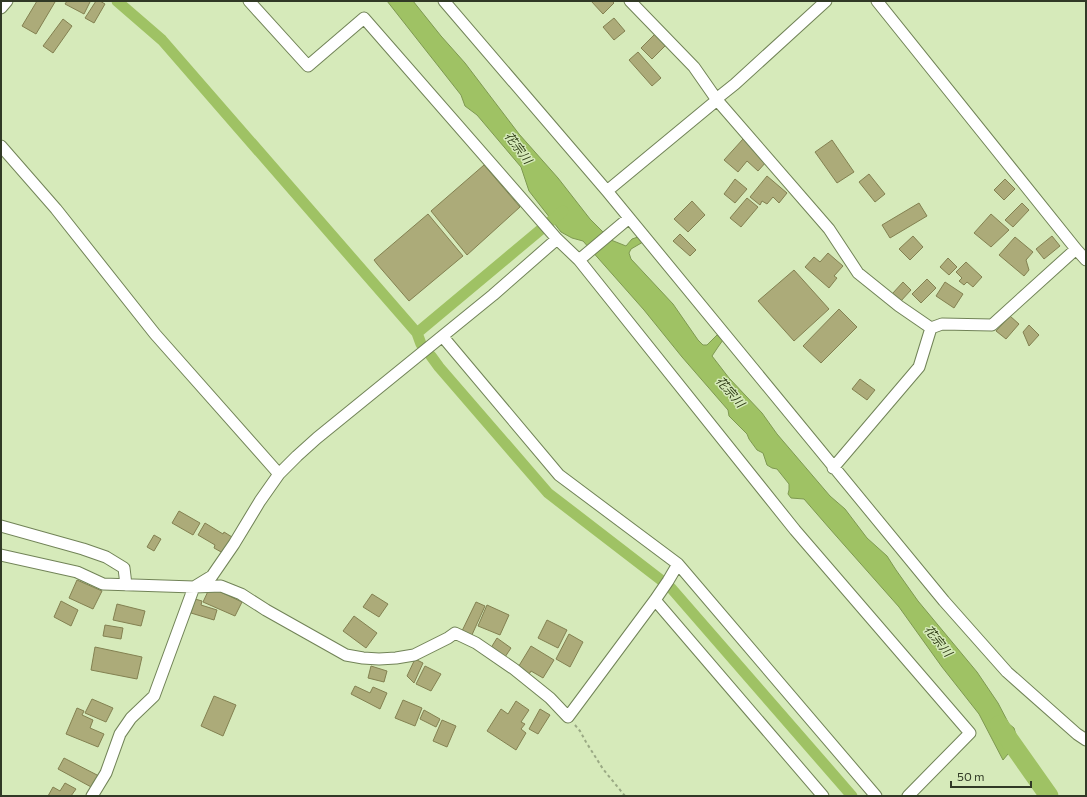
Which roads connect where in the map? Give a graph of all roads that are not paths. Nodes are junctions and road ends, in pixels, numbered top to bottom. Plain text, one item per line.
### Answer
1 (6, 1) edge
2 (249, 1) edge
3 (444, 1) edge
4 (630, 1) edge
5 (826, 1) edge
6 (877, 1) edge
7 (1, 8) edge
8 (718, 98) junction
9 (1, 146) edge
10 (607, 191) junction
11 (625, 221) junction
12 (557, 239) junction
13 (1076, 249) junction
14 (582, 257) junction
15 (1086, 260) edge
16 (931, 328) junction
17 (443, 337) junction
18 (833, 468) junction
19 (279, 474) junction
20 (1, 526) edge
21 (1, 555) edge
22 (678, 564) junction
23 (126, 585) junction
24 (194, 587) junction
25 (654, 600) junction
26 (1086, 740) edge
27 (92, 796) edge
28 (823, 796) edge
29 (876, 796) edge
30 (908, 796) edge

1 - 7 street
2 - 12 street
3 - 10 street
4 - 8 street
5 - 8 street
6 - 13 street
8 - 10 street
8 - 16 street
9 - 19 street
10 - 11 street
11 - 14 street
11 - 18 street
12 - 14 street
12 - 17 street
13 - 15 street
13 - 16 street
14 - 30 street
16 - 18 street
17 - 19 street
17 - 22 street
18 - 26 street
19 - 24 street
20 - 23 street
21 - 23 street
22 - 25 street
22 - 29 street
23 - 24 street
24 - 25 street
24 - 27 street
25 - 28 street

